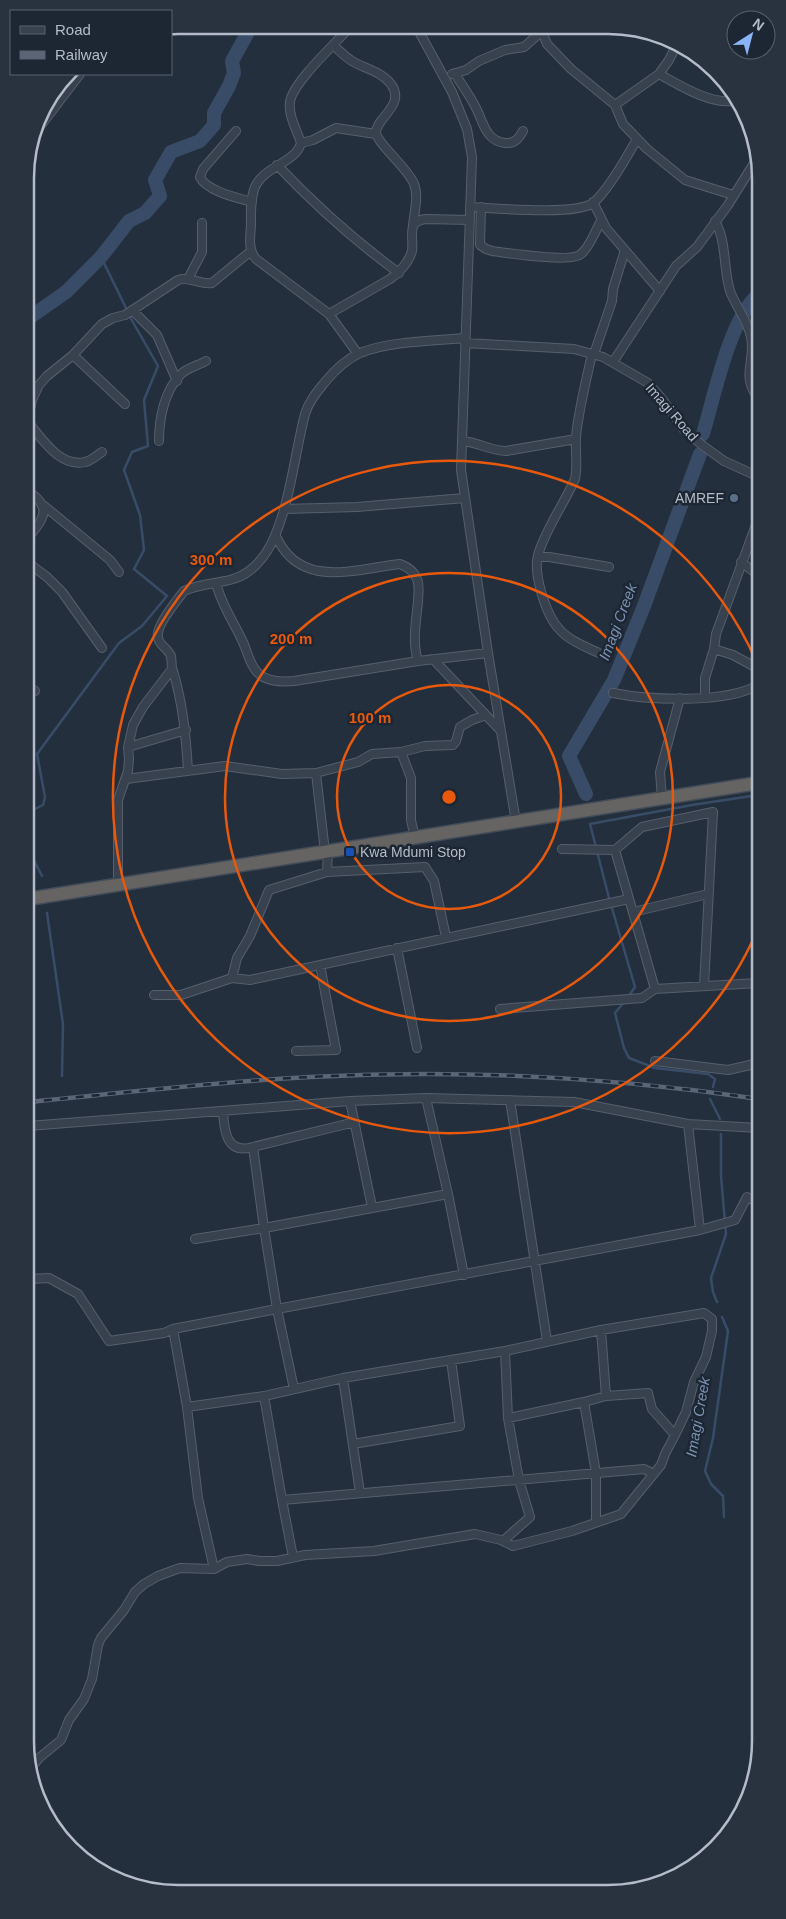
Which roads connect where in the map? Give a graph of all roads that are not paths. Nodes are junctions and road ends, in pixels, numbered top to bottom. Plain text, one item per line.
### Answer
1 (344, 34) edge
2 (420, 34) edge
3 (537, 34) edge
4 (543, 34) edge
5 (334, 46) junction
6 (674, 50) edge
7 (455, 74) junction
8 (659, 74) junction
9 (443, 75) junction
10 (75, 77) edge
11 (730, 101) edge
12 (615, 105) junction
13 (50, 112) edge
14 (236, 131) dead end
15 (523, 131) dead end
16 (376, 134) junction
17 (637, 139) junction
18 (301, 143) junction
19 (277, 165) junction
20 (751, 167) edge
21 (733, 195) junction
22 (252, 202) junction
23 (593, 202) junction
24 (470, 207) junction
25 (481, 207) junction
26 (470, 220) junction
27 (601, 221) junction
28 (715, 221) junction
29 (202, 224) dead end
30 (412, 226) junction
31 (625, 250) junction
32 (251, 251) junction
33 (398, 273) junction
34 (188, 279) junction
35 (660, 291) junction
36 (132, 310) junction
37 (328, 314) junction
38 (465, 341) junction
39 (358, 354) junction
40 (593, 354) junction
41 (73, 355) junction
42 (752, 357) edge
43 (752, 357) edge
44 (206, 361) dead end
45 (613, 362) junction
46 (177, 381) junction
47 (752, 388) edge
48 (34, 396) edge
49 (125, 404) dead end
50 (34, 431) edge
51 (576, 439) junction
52 (159, 441) dead end
53 (462, 441) junction
54 (102, 452) dead end
55 (752, 473) edge
56 (34, 495) edge
57 (465, 498) junction
58 (43, 504) junction
59 (284, 509) junction
60 (34, 530) edge
61 (752, 534) edge
62 (276, 536) junction
63 (538, 556) junction
64 (741, 562) junction
65 (34, 567) edge
66 (609, 567) dead end
67 (752, 570) edge
68 (119, 572) dead end
69 (216, 583) junction
70 (102, 648) dead end
71 (714, 649) junction
72 (599, 653) dead end
73 (488, 654) junction
74 (433, 659) junction
75 (418, 661) junction
76 (752, 665) edge
77 (172, 669) junction
78 (752, 687) edge
79 (613, 693) dead end
80 (705, 697) junction
81 (680, 698) junction
82 (486, 716) junction
83 (186, 730) junction
84 (500, 730) junction
85 (128, 747) junction
86 (401, 752) junction
87 (188, 771) junction
88 (316, 773) junction
89 (126, 779) junction
90 (752, 784) edge
91 (662, 798) junction
92 (516, 822) junction
93 (416, 838) junction
94 (562, 849) dead end
95 (615, 850) junction
96 (327, 852) junction
97 (327, 872) junction
98 (118, 885) junction
99 (708, 894) junction
100 (34, 898) edge
101 (629, 899) junction
102 (633, 912) junction
103 (446, 937) junction
104 (397, 948) junction
105 (320, 964) junction
106 (232, 978) junction
107 (752, 983) edge
108 (704, 986) junction
109 (655, 989) junction
110 (154, 995) dead end
111 (500, 1009) dead end
112 (417, 1048) dead end
113 (296, 1051) dead end
114 (655, 1061) dead end
115 (752, 1065) edge
116 (426, 1098) junction
117 (510, 1100) junction
118 (350, 1101) junction
119 (223, 1111) junction
120 (355, 1122) junction
121 (688, 1124) junction
122 (34, 1126) edge
123 (752, 1128) edge
124 (253, 1147) junction
125 (448, 1194) junction
126 (752, 1200) edge
127 (372, 1207) junction
128 (264, 1228) junction
129 (700, 1230) junction
130 (195, 1239) dead end
131 (533, 1262) junction
132 (464, 1275) junction
133 (34, 1278) edge
134 (277, 1309) junction
135 (173, 1329) junction
136 (601, 1330) junction
137 (547, 1342) junction
138 (505, 1351) junction
139 (451, 1360) junction
140 (343, 1378) junction
141 (294, 1389) junction
142 (264, 1396) junction
143 (606, 1396) junction
144 (584, 1402) junction
145 (187, 1407) junction
146 (508, 1418) junction
147 (675, 1435) junction
148 (353, 1444) junction
149 (596, 1473) junction
150 (654, 1474) junction
151 (519, 1480) junction
152 (360, 1493) junction
153 (282, 1500) junction
154 (596, 1521) junction
155 (503, 1541) junction
156 (293, 1558) junction
157 (214, 1568) junction
158 (35, 1762) edge

1 - 5 street
2 - 9 street
3 - 7 street
4 - 12 street
5 - 16 street
5 - 18 street
6 - 8 street
7 - 9 street
7 - 15 street
8 - 11 street
8 - 12 street
9 - 24 street
10 - 13 street
12 - 17 street
14 - 22 street
16 - 18 street
16 - 30 street
17 - 21 street
17 - 23 street
18 - 19 street
19 - 22 street
19 - 33 street
20 - 21 street
21 - 28 street
22 - 32 street
23 - 25 street
23 - 27 street
24 - 25 street
24 - 26 street
25 - 27 street
26 - 30 street
26 - 38 street
27 - 31 street
28 - 35 street
28 - 42 street
29 - 34 street
30 - 33 street
31 - 35 street
31 - 40 street
32 - 34 street
32 - 37 street
33 - 37 street
34 - 36 street
35 - 45 street
36 - 41 street
36 - 46 street
37 - 39 street
38 - 39 street, Imagi Road
38 - 40 street, Imagi Road
38 - 53 street
39 - 59 street
40 - 45 street, Imagi Road
40 - 51 street
41 - 48 street
41 - 49 street
43 - 47 street
44 - 46 street
45 - 55 street, Imagi Road
46 - 52 street
50 - 54 street
51 - 53 street
51 - 63 street
53 - 57 street
56 - 58 street
57 - 59 street
57 - 73 street
58 - 60 street
58 - 68 street
59 - 62 street
61 - 64 street
62 - 69 street
62 - 75 street
63 - 66 street
63 - 72 street
64 - 67 street
64 - 71 street
65 - 70 street
69 - 75 street
69 - 77 street
71 - 76 street
71 - 80 street
73 - 74 street
73 - 84 street
74 - 75 street
74 - 82 street
77 - 83 street
77 - 85 street
78 - 80 street
79 - 81 street
80 - 81 street
81 - 91 street
82 - 84 street
82 - 86 street
83 - 85 street
83 - 87 street
84 - 92 street
85 - 89 street
86 - 88 street
86 - 93 street
87 - 88 street
87 - 89 street
88 - 96 street
89 - 98 street
90 - 91 highway
91 - 92 highway
92 - 93 highway
93 - 96 highway
94 - 95 street
95 - 99 street
95 - 101 street
96 - 97 street
96 - 98 highway
97 - 103 street
97 - 106 street
98 - 100 highway
99 - 102 street
99 - 108 street
101 - 102 street
101 - 103 street
102 - 109 street
103 - 104 street
104 - 105 street
104 - 112 street
105 - 106 street
105 - 113 street
106 - 110 street
107 - 108 street
108 - 109 street
109 - 111 street
114 - 115 street
116 - 117 street
116 - 118 street
116 - 125 street
117 - 121 street
117 - 131 street
118 - 119 street
118 - 120 street
119 - 122 street
119 - 124 street
120 - 124 street
120 - 127 street
121 - 123 street
121 - 129 street
124 - 128 street
125 - 127 street
125 - 132 street
126 - 129 street
127 - 128 street
128 - 130 street
128 - 134 street
129 - 131 street
131 - 132 street
131 - 137 street
132 - 134 street
133 - 135 street
134 - 135 street
134 - 141 street
135 - 145 street
136 - 137 street
136 - 143 street
136 - 147 street
137 - 138 street
138 - 139 street
138 - 146 street
139 - 140 street
139 - 148 street
140 - 141 street
140 - 148 street
141 - 142 street
142 - 145 street
142 - 153 street
143 - 144 street
143 - 147 street
144 - 146 street
144 - 149 street
145 - 157 street
146 - 151 street
147 - 150 street
148 - 152 street
149 - 150 street
149 - 151 street
149 - 154 street
150 - 154 street
151 - 152 street
151 - 155 street
152 - 153 street
153 - 156 street
154 - 155 street
155 - 156 street
156 - 157 street
157 - 158 street

